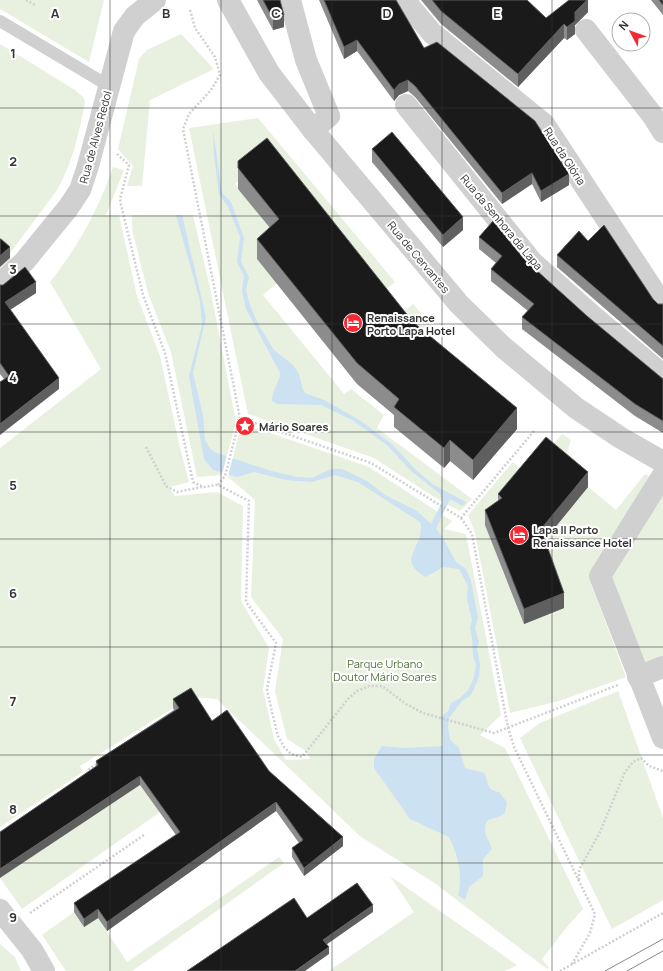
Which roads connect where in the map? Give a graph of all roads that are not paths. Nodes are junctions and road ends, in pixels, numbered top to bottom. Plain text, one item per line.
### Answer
1 (155, 0) edge
2 (228, 0) edge
3 (290, 0) edge
4 (404, 0) edge
5 (0, 21) edge
6 (586, 30) dead end
7 (109, 86) junction
8 (406, 106) dead end
9 (313, 130) junction
10 (663, 132) edge
11 (0, 284) edge
12 (663, 305) edge
13 (663, 375) edge
14 (663, 462) edge
15 (663, 475) edge
16 (663, 667) edge
17 (638, 677) junction
18 (663, 738) edge
19 (6, 917) edge
20 (44, 971) edge

1 - 7 street, Rua de Alves Redol
2 - 9 street, Rua de Cervantes
3 - 9 street
4 - 12 street, Rua da Glória
5 - 7 lane
6 - 10 street
7 - 11 street, Rua de Alves Redol
8 - 13 street, Rua da Senhora da Lapa
9 - 14 street, Rua de Cervantes
15 - 17 street
16 - 17 street
17 - 18 street
19 - 20 street

